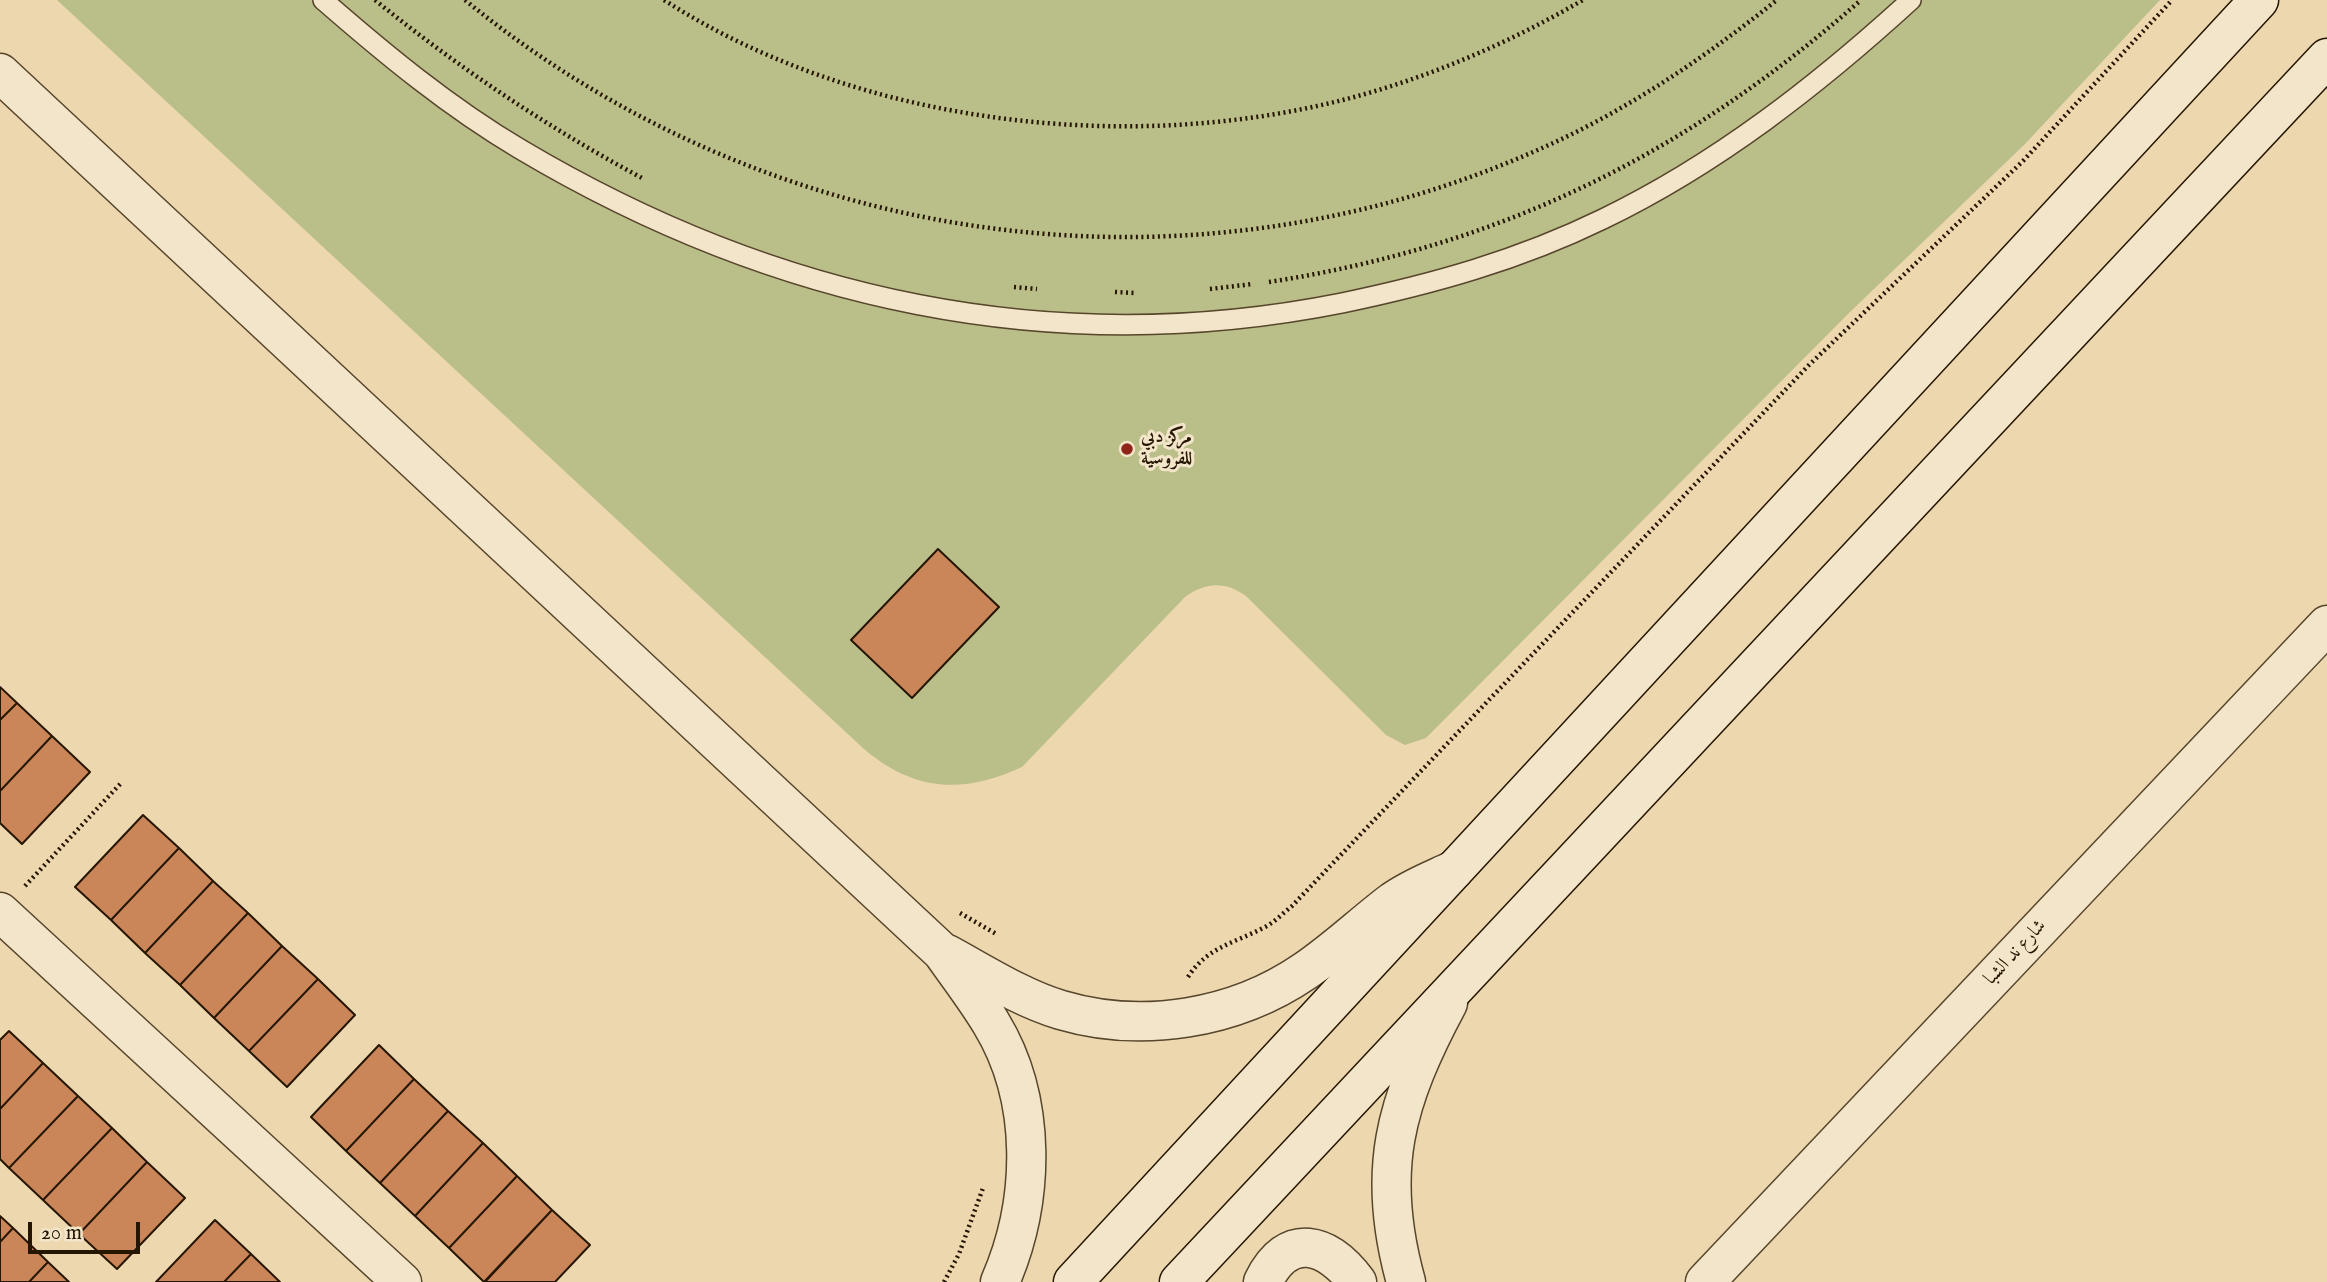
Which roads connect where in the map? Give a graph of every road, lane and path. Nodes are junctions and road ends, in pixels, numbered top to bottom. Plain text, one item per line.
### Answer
1 (323, 0) edge
2 (375, 0) edge
3 (465, 0) edge
4 (664, 0) edge
5 (1583, 0) edge
6 (1777, 0) edge
7 (1861, 0) edge
8 (1911, 0) edge
9 (2172, 0) edge
10 (2259, 0) edge
11 (2327, 58) edge
12 (0, 73) edge
13 (652, 184) dead end
14 (1003, 286) dead end
15 (1205, 289) dead end
16 (1049, 290) dead end
17 (1105, 292) dead end
18 (1139, 293) dead end
19 (2327, 625) edge
20 (122, 782) dead end
21 (1455, 870) junction
22 (0, 912) edge
23 (1010, 942) dead end
24 (933, 943) junction
25 (1184, 983) dead end
26 (1455, 991) junction
27 (983, 1187) dead end
28 (402, 1282) edge
29 (944, 1282) edge
30 (1000, 1282) edge
31 (1073, 1282) edge
32 (1180, 1282) edge
33 (1263, 1282) edge
34 (1357, 1282) edge
35 (1406, 1282) edge
36 (1705, 1282) edge

1 - 8 lane
2 - 13 path
3 - 6 path
4 - 5 path
7 - 15 path
9 - 25 path
10 - 21 street
11 - 26 street
12 - 24 street
14 - 16 path
17 - 18 path
19 - 36 street, شارع ند الشبا
20 - 22 path
21 - 24 street
21 - 31 street
22 - 28 street
23 - 24 path
24 - 30 street
26 - 32 street
26 - 35 street
27 - 29 path
33 - 34 street

